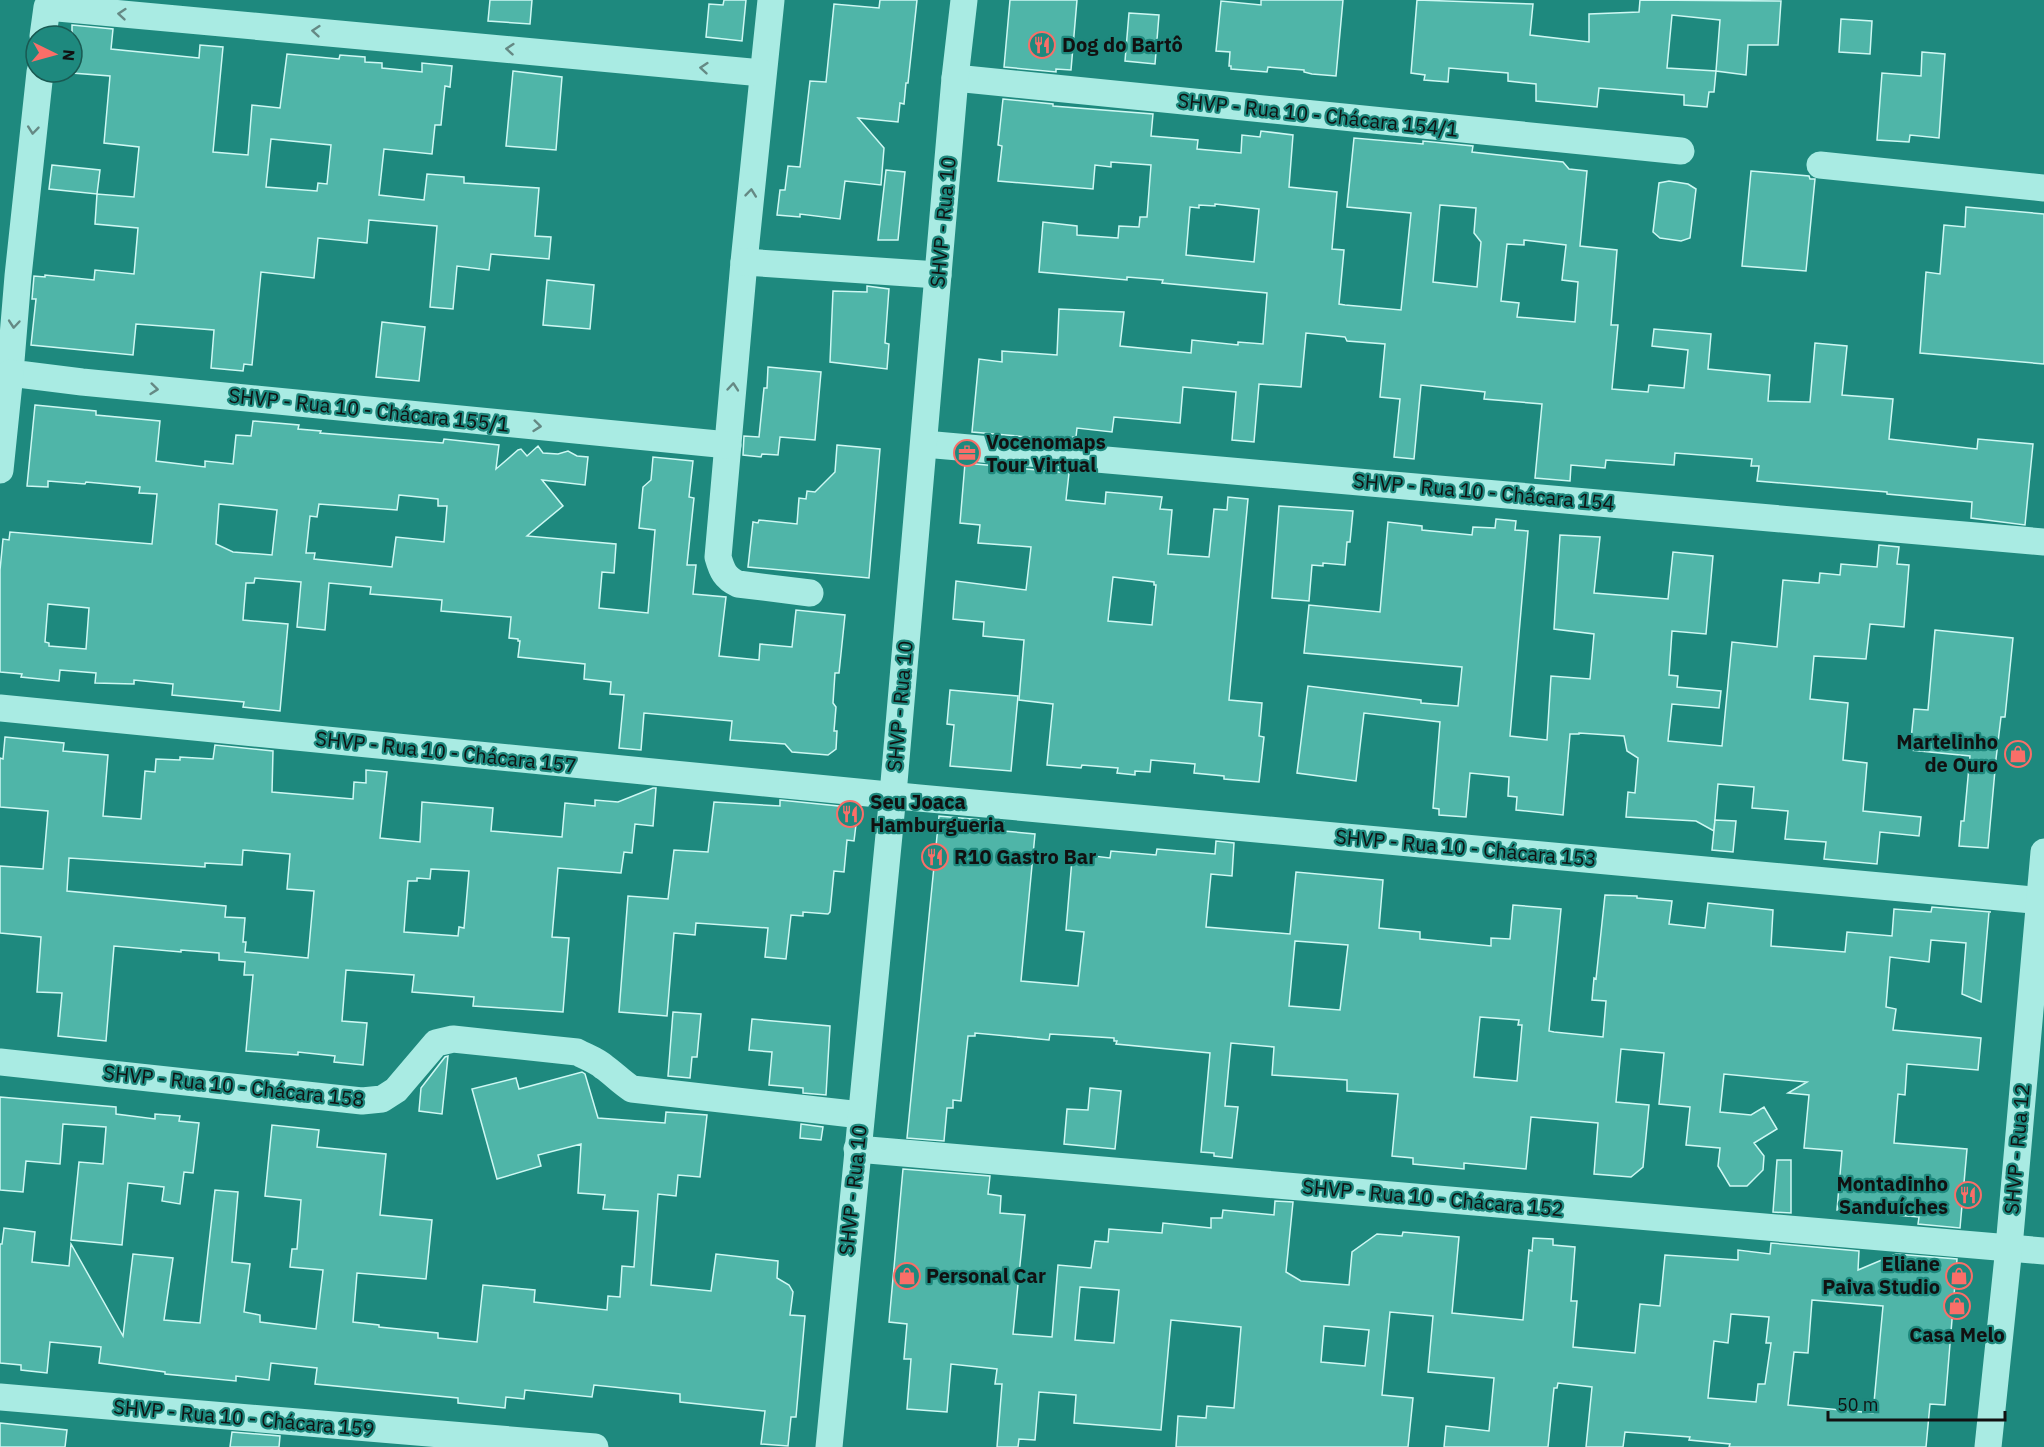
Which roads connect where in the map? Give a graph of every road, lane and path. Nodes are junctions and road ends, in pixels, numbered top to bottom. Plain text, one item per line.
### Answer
1 (771, 0) edge
2 (964, 0) edge
3 (47, 3) edge
4 (45, 24) edge
5 (762, 73) junction
6 (955, 78) junction
7 (39, 84) edge
8 (1681, 152) dead end
9 (1820, 165) dead end
10 (2044, 188) edge
11 (744, 262) junction
12 (938, 276) junction
13 (10, 374) junction
14 (924, 444) junction
15 (728, 445) junction
16 (0, 470) edge
17 (2044, 542) edge
18 (810, 593) dead end
19 (0, 708) edge
20 (892, 794) junction
21 (2044, 852) edge
22 (2042, 901) edge
23 (0, 1062) edge
24 (861, 1115) junction
25 (857, 1149) junction
26 (2009, 1247) junction
27 (2044, 1251) edge
28 (0, 1397) edge
29 (596, 1447) edge
30 (829, 1447) edge
31 (1988, 1447) edge

1 - 5 street
2 - 6 street, SHVP - Rua 10
3 - 4 street
5 -> 3 street
11 -> 5 street
6 - 8 street, SHVP - Rua 10 - Chácara 154/1
6 - 12 street, SHVP - Rua 10
7 -> 13 street
9 - 10 street
11 - 12 street
15 -> 11 street
12 - 14 street, SHVP - Rua 10
13 -> 15 street, SHVP - Rua 10 - Chácara 155/1
13 - 16 street
14 - 17 street, SHVP - Rua 10 - Chácara 154
14 - 20 street, SHVP - Rua 10
15 - 18 street
19 - 20 street, SHVP - Rua 10 - Chácara 157
20 - 22 street, SHVP - Rua 10 - Chácara 153
20 - 24 street, SHVP - Rua 10
21 - 22 street, SHVP - Rua 12
22 - 26 street, SHVP - Rua 12
23 - 24 street, SHVP - Rua 10 - Chácara 158
24 - 25 street, SHVP - Rua 10
25 - 26 street, SHVP - Rua 10 - Chácara 152
25 - 30 street, SHVP - Rua 10
26 - 27 street, SHVP - Rua 10 - Chácara 152
26 - 31 street, SHVP - Rua 12
28 - 29 street, SHVP - Rua 10 - Chácara 159

